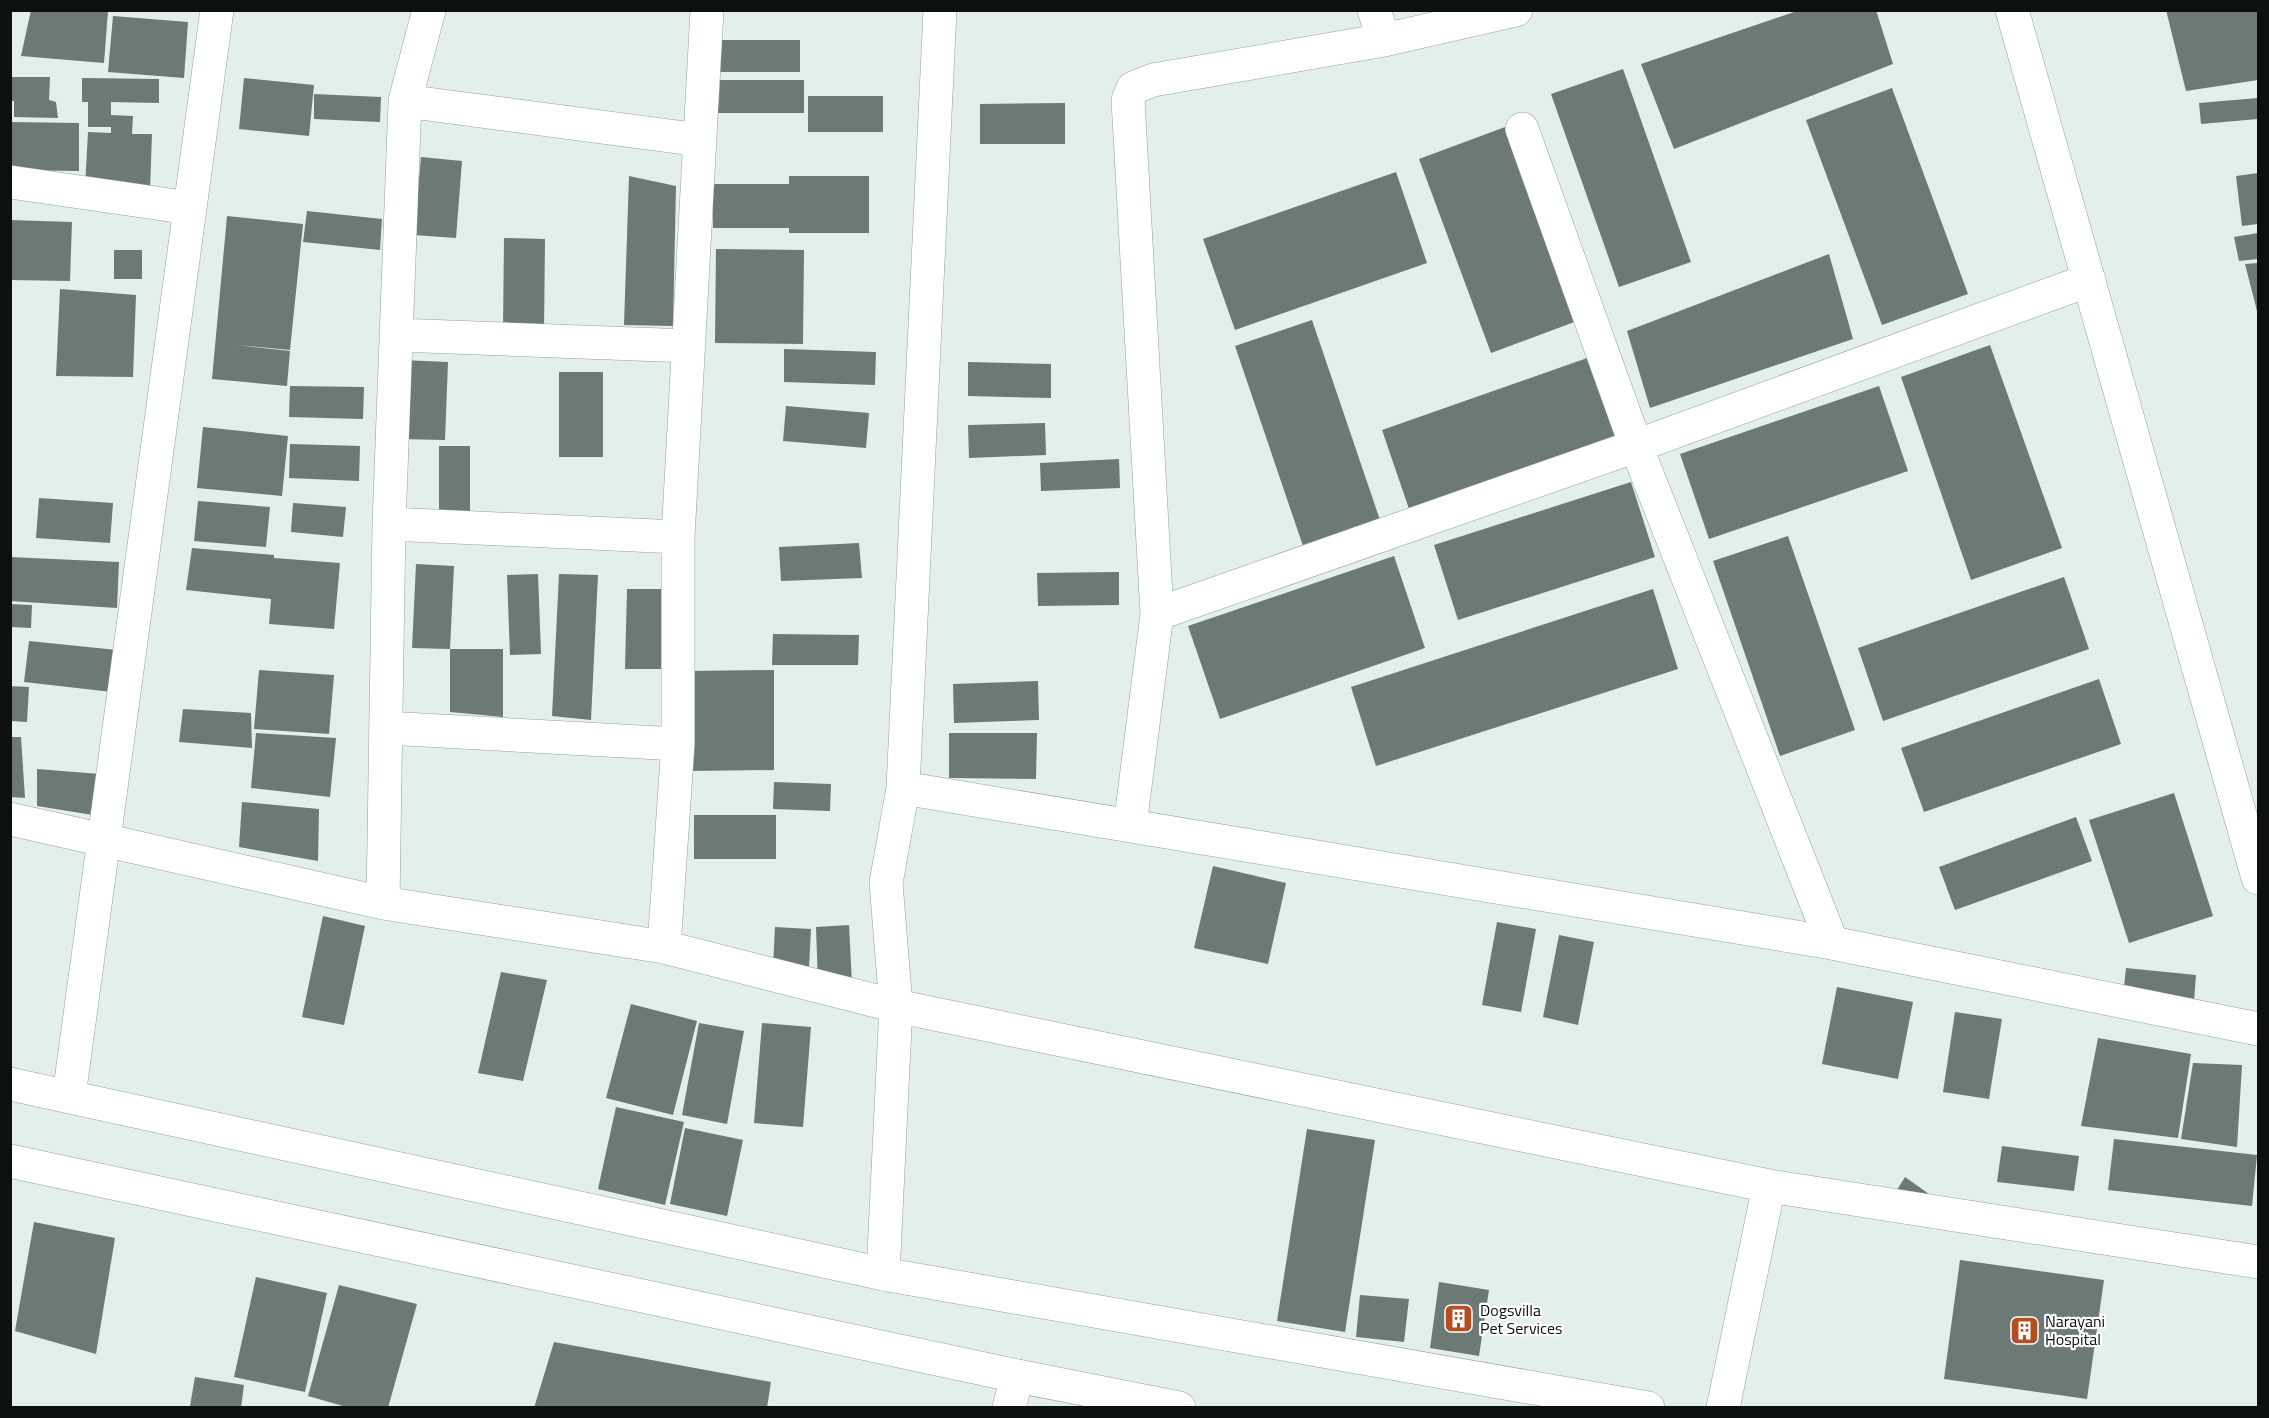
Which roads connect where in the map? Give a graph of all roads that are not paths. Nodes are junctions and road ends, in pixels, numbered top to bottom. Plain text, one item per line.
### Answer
1 (218, 10) edge
2 (429, 10) edge
3 (708, 10) edge
4 (940, 10) edge
5 (1516, 10) edge
6 (2012, 10) edge
7 (1379, 26) edge
8 (405, 101) junction
9 (1522, 129) dead end
10 (700, 140) junction
11 (10, 182) edge
12 (190, 208) junction
13 (2089, 280) junction
14 (397, 335) junction
15 (689, 346) junction
16 (1636, 446) junction
17 (389, 524) junction
18 (678, 537) junction
19 (1157, 614) junction
20 (386, 728) junction
21 (678, 744) junction
22 (903, 788) junction
23 (10, 819) edge
24 (1130, 826) junction
25 (103, 842) junction
26 (2259, 878) edge
27 (383, 903) junction
28 (1832, 943) junction
29 (664, 946) junction
30 (896, 1006) junction
31 (2259, 1029) edge
32 (10, 1084) edge
33 (69, 1096) junction
34 (10, 1161) edge
35 (1769, 1186) junction
36 (2259, 1262) edge
37 (883, 1274) junction
38 (1017, 1376) junction
39 (1009, 1407) edge
40 (1179, 1407) edge
41 (1648, 1407) edge
42 (1723, 1407) edge

1 - 12 street
2 - 8 street
3 - 10 street
4 - 22 street
5 - 7 street
6 - 13 street
7 - 19 street
8 - 10 street
8 - 14 street
9 - 16 street
10 - 15 street
11 - 12 street
12 - 25 street
13 - 16 street
13 - 26 street
14 - 15 street
14 - 17 street
15 - 18 street
16 - 19 street
16 - 28 street
17 - 18 street
17 - 20 street
18 - 21 street
19 - 24 street
20 - 21 street
20 - 27 street
21 - 29 street
22 - 24 street
22 - 30 street
23 - 25 street
24 - 28 street
25 - 27 street
25 - 33 street
27 - 29 street
28 - 31 street
29 - 30 street
30 - 35 street
30 - 37 street
32 - 33 street
33 - 37 street
34 - 38 street
35 - 36 street
35 - 42 street
37 - 41 street
38 - 39 street
38 - 40 street

